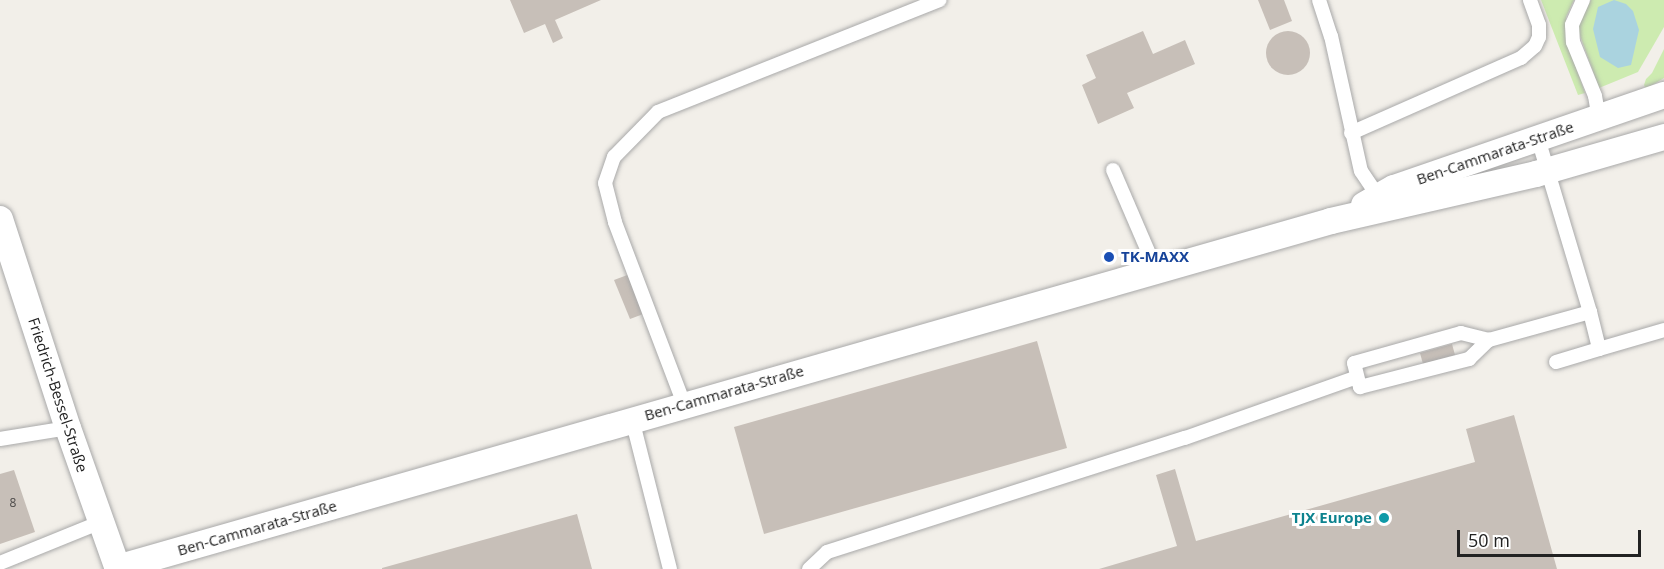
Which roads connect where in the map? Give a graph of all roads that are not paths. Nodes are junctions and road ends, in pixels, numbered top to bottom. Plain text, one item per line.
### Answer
1 (940, 0) edge
2 (1319, 0) edge
3 (1530, 0) edge
4 (1583, 0) edge
5 (1664, 95) edge
6 (1599, 118) junction
7 (1351, 133) junction
8 (1664, 137) edge
9 (1538, 139) junction
10 (1113, 170) dead end
11 (1548, 171) junction
12 (1378, 198) junction
13 (0, 219) edge
14 (1331, 221) junction
15 (1156, 270) junction
16 (1590, 312) junction
17 (1664, 330) edge
18 (1489, 340) junction
19 (1599, 349) junction
20 (1556, 362) dead end
21 (1355, 370) junction
22 (684, 404) junction
23 (632, 419) junction
24 (68, 428) junction
25 (0, 439) edge
26 (100, 522) junction
27 (0, 563) edge
28 (118, 568) edge
29 (670, 569) edge
30 (809, 569) edge

1 - 22 lane
2 - 7 lane
3 - 7 lane
4 - 6 lane
5 - 6 street, Ben-Cammarata-Straße
6 - 9 street, Ben-Cammarata-Straße
7 - 12 lane
8 - 11 street, Ben-Cammarata-Straße
9 - 11 lane
9 - 12 street, Ben-Cammarata-Straße
10 - 15 lane
11 - 14 street, Ben-Cammarata-Straße
11 - 16 lane
12 - 14 street, Ben-Cammarata-Straße
13 - 24 street, Friedrich-Bessel-Straße
14 - 15 street, Ben-Cammarata-Straße
15 - 22 street, Ben-Cammarata-Straße
16 - 18 lane
16 - 19 lane
17 - 19 lane
18 - 21 lane
18 - 21 lane
19 - 20 lane
21 - 30 lane
22 - 23 street, Ben-Cammarata-Straße
23 - 28 street, Ben-Cammarata-Straße
23 - 29 lane
24 - 25 lane
24 - 26 street, Friedrich-Bessel-Straße
26 - 27 lane
26 - 28 street, Friedrich-Bessel-Straße

